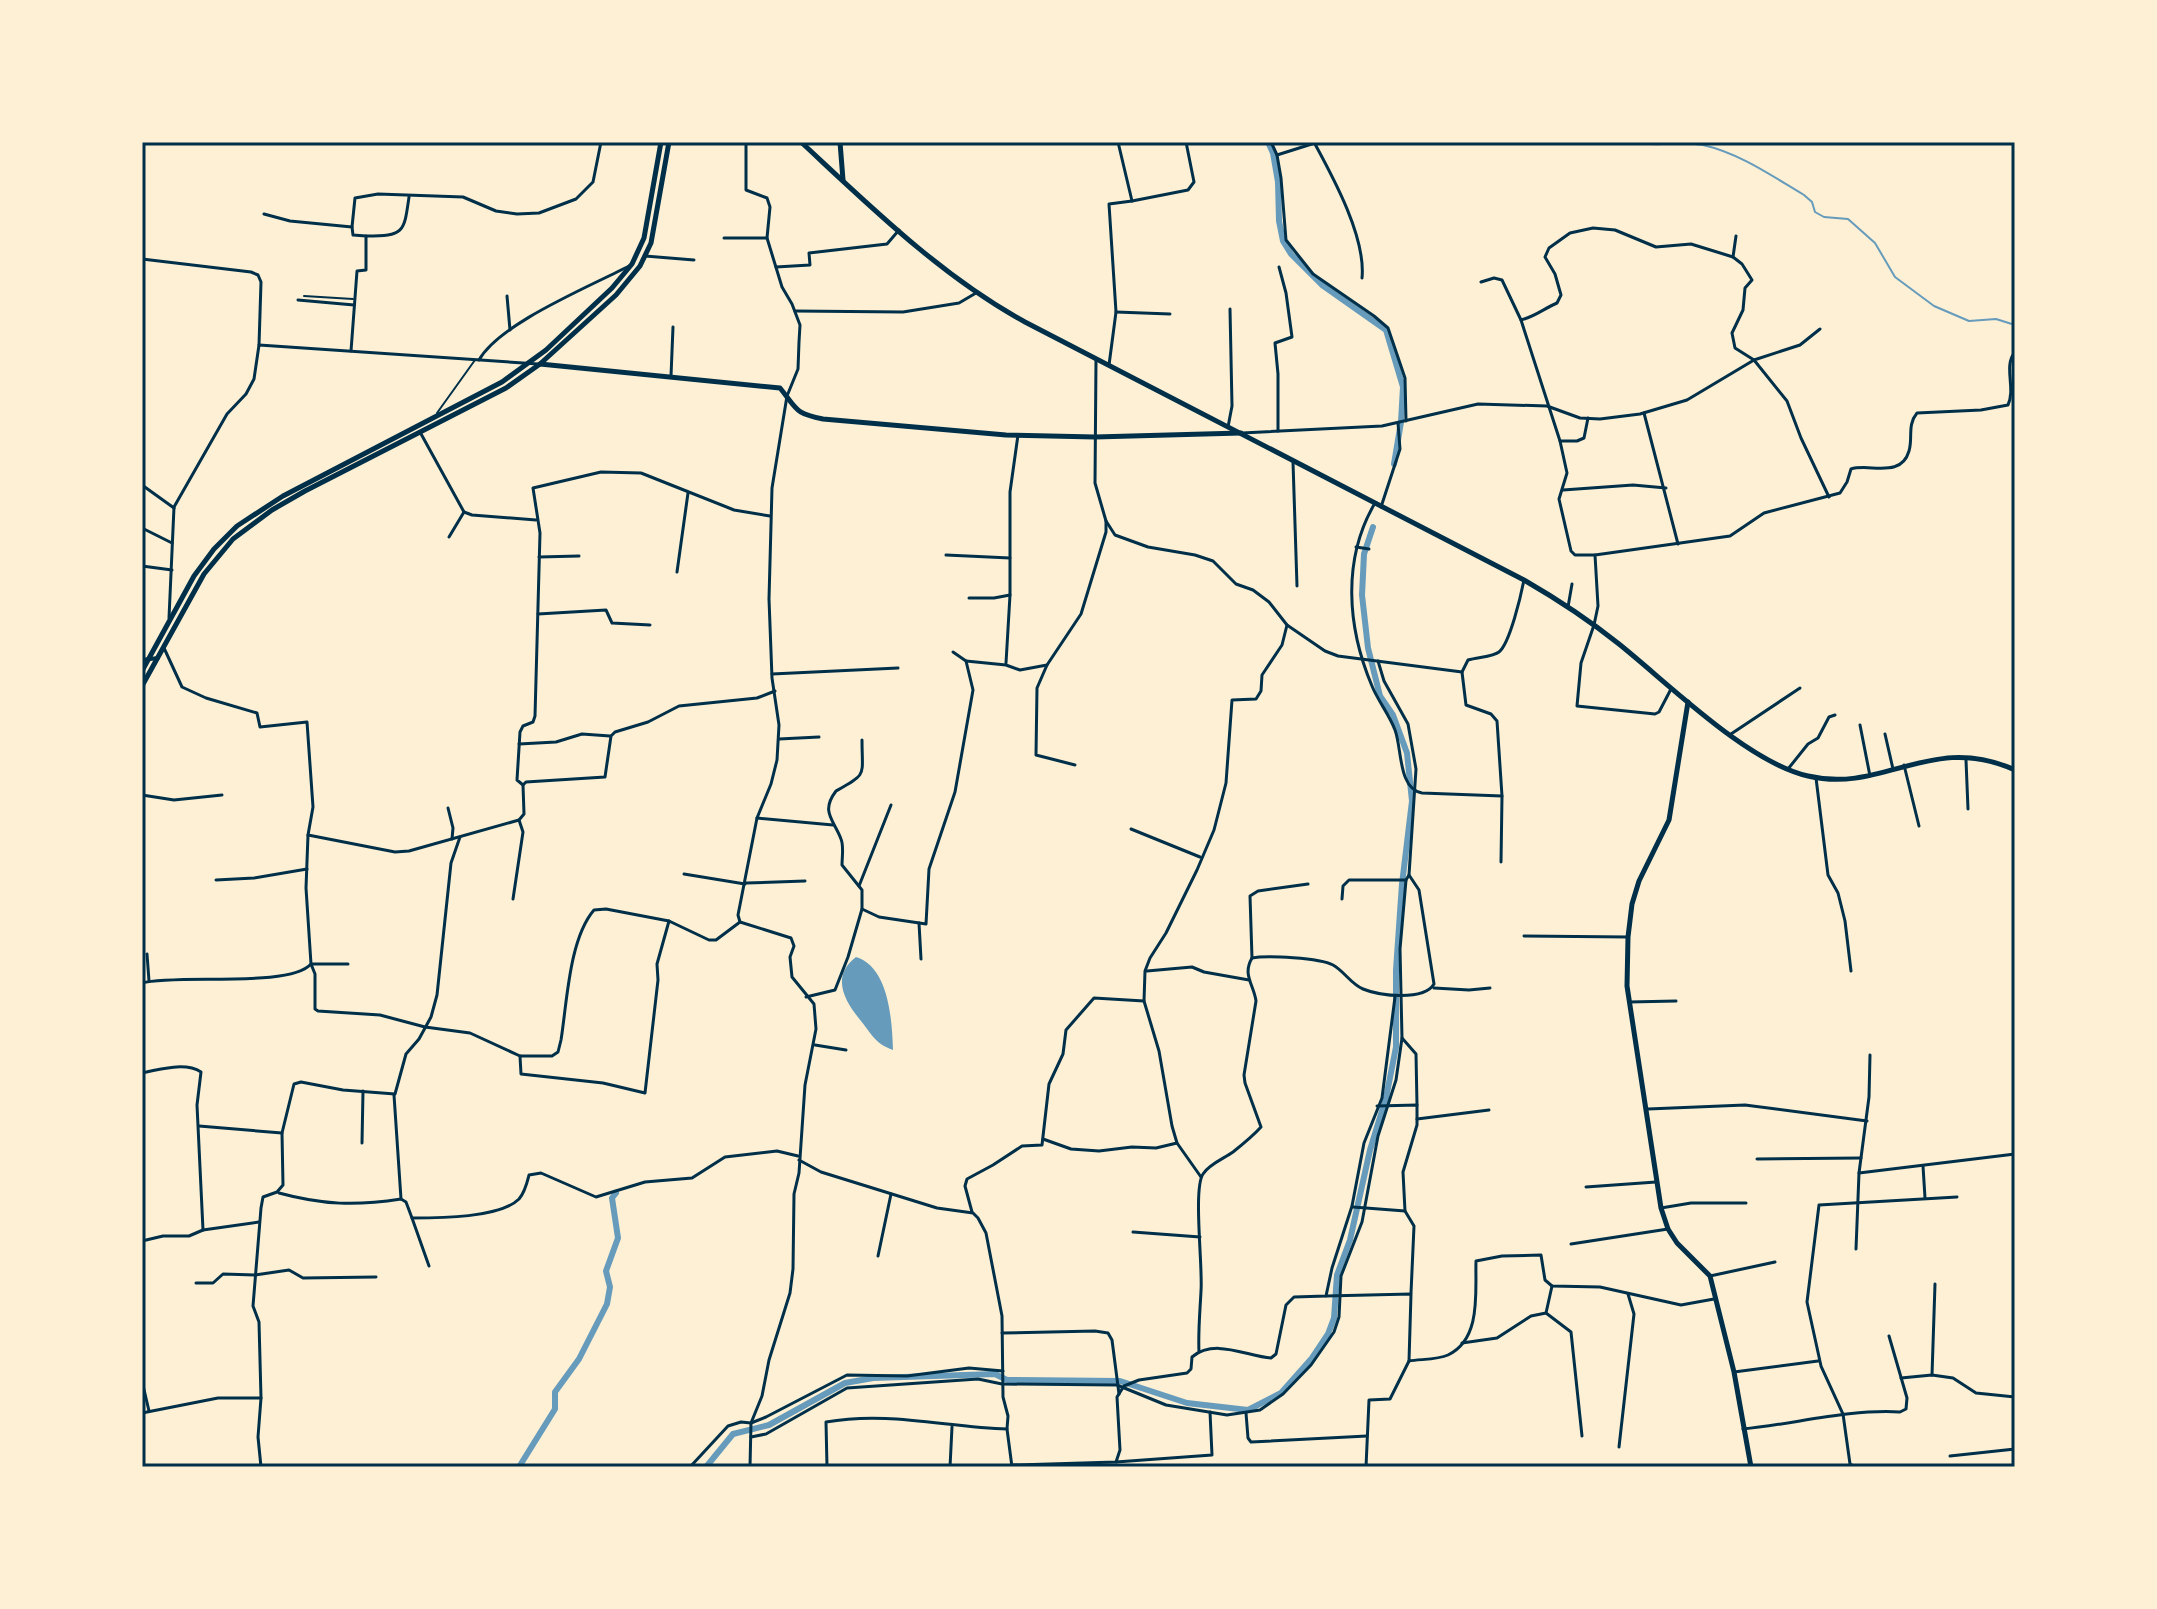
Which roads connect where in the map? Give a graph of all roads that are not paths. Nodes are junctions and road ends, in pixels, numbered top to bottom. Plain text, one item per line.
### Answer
1 (601, 142) edge
2 (661, 142) edge
3 (669, 142) edge
4 (746, 142) edge
5 (801, 142) edge
6 (840, 142) edge
7 (1118, 142) edge
8 (1186, 142) edge
9 (1271, 142) edge
10 (1316, 143) edge
11 (1277, 155) junction
12 (843, 180) junction
13 (409, 195) junction
14 (1132, 201) junction
15 (264, 214) dead end
16 (352, 227) junction
17 (899, 230) junction
18 (366, 236) junction
19 (1736, 236) dead end
20 (724, 238) dead end
21 (767, 238) junction
22 (645, 256) junction
23 (1733, 257) junction
24 (142, 259) edge
25 (694, 260) dead end
26 (632, 264) junction
27 (776, 267) junction
28 (1279, 267) dead end
29 (1362, 278) dead end
30 (1481, 282) dead end
31 (976, 293) junction
32 (304, 296) dead end
33 (507, 296) dead end
34 (354, 299) junction
35 (298, 300) dead end
36 (354, 305) junction
37 (1230, 309) dead end
38 (795, 311) junction
39 (1116, 312) junction
40 (1170, 314) dead end
41 (1521, 320) junction
42 (673, 327) dead end
43 (1820, 329) dead end
44 (510, 330) junction
45 (259, 345) junction
46 (351, 352) junction
47 (2015, 352) edge
48 (1096, 358) junction
49 (477, 360) junction
50 (1754, 360) junction
51 (540, 364) junction
52 (527, 365) junction
53 (1109, 365) junction
54 (671, 376) junction
55 (787, 396) junction
56 (1547, 406) junction
57 (1644, 413) junction
58 (434, 418) junction
59 (1588, 418) junction
60 (1406, 421) junction
61 (1398, 426) junction
62 (1228, 427) junction
63 (1278, 431) junction
64 (420, 432) junction
65 (1242, 433) junction
66 (1018, 435) junction
67 (1095, 437) junction
68 (1560, 441) junction
69 (1293, 461) junction
70 (142, 485) edge
71 (1666, 488) junction
72 (1563, 490) junction
73 (688, 493) junction
74 (1829, 497) junction
75 (1378, 505) junction
76 (174, 508) junction
77 (464, 512) junction
78 (771, 517) junction
79 (537, 520) junction
80 (1106, 521) junction
81 (142, 528) edge
82 (449, 537) dead end
83 (172, 543) junction
84 (1678, 544) junction
85 (1356, 547) junction
86 (1369, 549) dead end
87 (946, 555) dead end
88 (1593, 555) junction
89 (579, 556) dead end
90 (539, 557) junction
91 (1010, 558) junction
92 (142, 566) edge
93 (172, 570) junction
94 (677, 572) dead end
95 (1524, 580) junction
96 (1572, 584) dead end
97 (1297, 586) dead end
98 (1010, 595) junction
99 (969, 598) dead end
100 (1568, 607) junction
101 (538, 614) junction
102 (169, 621) junction
103 (650, 625) dead end
104 (1287, 625) junction
105 (1594, 625) junction
106 (164, 648) junction
107 (953, 652) dead end
108 (149, 657) junction
109 (158, 658) junction
110 (1363, 659) junction
111 (142, 660) edge
112 (966, 661) junction
113 (1378, 661) junction
114 (1006, 665) junction
115 (1047, 665) junction
116 (898, 668) dead end
117 (142, 671) edge
118 (1462, 672) junction
119 (772, 674) junction
120 (142, 686) edge
121 (1672, 687) junction
122 (1800, 688) dead end
123 (775, 691) junction
124 (1688, 702) junction
125 (1835, 715) dead end
126 (1860, 725) dead end
127 (1731, 734) junction
128 (1885, 734) dead end
129 (611, 736) junction
130 (819, 737) dead end
131 (779, 739) junction
132 (862, 740) dead end
133 (519, 744) junction
134 (1966, 756) junction
135 (1075, 765) dead end
136 (1904, 765) junction
137 (1788, 769) junction
138 (1893, 769) junction
139 (2015, 770) edge
140 (1870, 776) junction
141 (1816, 778) junction
142 (523, 785) junction
143 (1415, 790) junction
144 (142, 795) edge
145 (222, 795) dead end
146 (1502, 796) junction
147 (891, 805) dead end
148 (448, 808) dead end
149 (1968, 809) dead end
150 (757, 818) junction
151 (519, 820) junction
152 (833, 825) junction
153 (1919, 826) dead end
154 (1131, 829) dead end
155 (308, 835) junction
156 (460, 837) junction
157 (452, 839) junction
158 (1200, 857) junction
159 (1501, 862) dead end
160 (307, 869) junction
161 (684, 874) dead end
162 (1409, 875) junction
163 (216, 880) dead end
164 (1406, 880) junction
165 (805, 881) dead end
166 (745, 884) junction
167 (1308, 884) dead end
168 (859, 886) junction
169 (513, 899) dead end
170 (1342, 899) dead end
171 (862, 909) junction
172 (669, 921) junction
173 (740, 922) junction
174 (919, 923) junction
175 (1524, 936) dead end
176 (1628, 937) junction
177 (147, 954) dead end
178 (1252, 958) junction
179 (921, 959) dead end
180 (311, 964) junction
181 (348, 964) dead end
182 (1145, 971) junction
183 (1851, 971) dead end
184 (1249, 980) junction
185 (149, 981) junction
186 (142, 983) edge
187 (1433, 988) junction
188 (1490, 988) dead end
189 (1403, 995) junction
190 (806, 997) junction
191 (1395, 997) junction
192 (1144, 1001) junction
193 (1676, 1001) dead end
194 (1629, 1002) junction
195 (425, 1027) junction
196 (1402, 1038) junction
197 (813, 1045) junction
198 (846, 1050) dead end
199 (1870, 1055) dead end
200 (520, 1056) junction
201 (142, 1073) edge
202 (363, 1091) junction
203 (394, 1094) junction
204 (1417, 1105) junction
205 (1377, 1106) junction
206 (1389, 1106) junction
207 (1489, 1110) dead end
208 (1645, 1110) junction
209 (1417, 1119) junction
210 (1867, 1121) junction
211 (199, 1126) junction
212 (282, 1133) junction
213 (1043, 1139) junction
214 (362, 1143) dead end
215 (1177, 1143) junction
216 (2015, 1154) edge
217 (798, 1157) junction
218 (1861, 1158) junction
219 (1757, 1159) dead end
220 (1923, 1166) junction
221 (1859, 1173) junction
222 (1201, 1177) junction
223 (1656, 1182) junction
224 (1586, 1187) dead end
225 (277, 1192) junction
226 (891, 1194) junction
227 (1957, 1197) dead end
228 (1925, 1198) junction
229 (401, 1199) junction
230 (1858, 1201) junction
231 (1746, 1203) dead end
232 (1352, 1206) junction
233 (1661, 1208) junction
234 (1364, 1209) junction
235 (1405, 1211) junction
236 (973, 1213) junction
237 (412, 1218) junction
238 (260, 1222) junction
239 (1668, 1229) junction
240 (203, 1230) junction
241 (1133, 1232) dead end
242 (1200, 1237) junction
243 (142, 1241) edge
244 (1571, 1244) dead end
245 (1856, 1249) dead end
246 (878, 1256) dead end
247 (1775, 1262) dead end
248 (429, 1266) dead end
249 (255, 1275) junction
250 (1710, 1276) junction
251 (376, 1277) dead end
252 (196, 1283) dead end
253 (1935, 1284) dead end
254 (1552, 1286) junction
255 (1411, 1294) junction
256 (1628, 1294) junction
257 (1339, 1295) junction
258 (1326, 1296) junction
259 (1717, 1298) junction
260 (1546, 1313) junction
261 (1002, 1333) junction
262 (1889, 1336) dead end
263 (1462, 1343) junction
264 (1199, 1352) junction
265 (1409, 1361) junction
266 (1819, 1361) junction
267 (1002, 1372) junction
268 (1734, 1372) junction
269 (1932, 1375) junction
270 (1900, 1378) junction
271 (142, 1381) edge
272 (1002, 1383) junction
273 (1117, 1385) junction
274 (1125, 1386) junction
275 (1119, 1394) junction
276 (2015, 1397) edge
277 (261, 1398) junction
278 (149, 1411) junction
279 (1210, 1412) junction
280 (142, 1413) edge
281 (1246, 1413) junction
282 (1843, 1414) junction
283 (751, 1423) junction
284 (952, 1426) junction
285 (1007, 1429) junction
286 (1743, 1429) junction
287 (751, 1434) junction
288 (1367, 1436) junction
289 (1582, 1436) dead end
290 (1619, 1447) dead end
291 (2015, 1449) edge
292 (1950, 1456) dead end
293 (1116, 1462) junction
294 (1110, 1465) edge
295 (1012, 1466) edge
296 (261, 1467) edge
297 (690, 1467) edge
298 (750, 1467) edge
299 (827, 1467) edge
300 (950, 1467) edge
301 (1366, 1467) edge
302 (1751, 1467) edge
303 (1856, 1467) edge

1 - 13 street
2 - 26 main road
3 - 22 main road
4 - 21 street
5 - 12 main road
6 - 12 main road
7 - 14 street
8 - 14 street
9 - 11 street
10 - 11 street
10 - 29 street
11 - 60 street
12 - 17 main road
13 - 16 street
13 - 18 street
14 - 39 street
15 - 16 street
16 - 18 street
17 - 27 street
17 - 31 main road
18 - 34 street
19 - 23 street
20 - 21 street
21 - 27 street
22 - 25 street
22 - 51 main road
23 - 41 street
23 - 50 street
24 - 45 street
26 - 44 street
26 - 52 main road
27 - 38 street
28 - 63 street
30 - 41 street
31 - 38 street
31 - 48 main road
32 - 34 street
33 - 44 street
34 - 36 street
35 - 36 street
36 - 46 street
37 - 62 street
38 - 55 street
39 - 40 street
39 - 53 street
41 - 56 street
42 - 54 street
43 - 50 street
44 - 49 street
45 - 46 street
45 - 76 street
46 - 49 street
47 - 74 street
48 - 53 main road
48 - 67 street
49 - 52 street
49 - 58 street
50 - 57 street
50 - 74 street
51 - 52 street
51 - 54 main road
51 - 64 main road
52 - 58 main road
53 - 62 main road
54 - 55 main road
55 - 66 main road
55 - 78 street
56 - 59 street
56 - 60 street
56 - 68 street
57 - 59 street
57 - 71 street
58 - 102 main road
59 - 68 street
60 - 61 street
61 - 63 street
61 - 75 street
62 - 65 main road
63 - 65 street
64 - 77 street
64 - 106 main road
65 - 67 main road
65 - 69 main road
66 - 67 main road
66 - 91 street
67 - 80 street
68 - 72 street
69 - 75 main road
69 - 97 street
70 - 76 street
71 - 72 street
71 - 84 street
72 - 88 street
73 - 78 street
73 - 79 street
73 - 94 street
74 - 84 street
75 - 85 street
75 - 95 main road
76 - 83 street
77 - 79 street
77 - 82 street
78 - 119 street
79 - 90 street
80 - 104 street
80 - 115 street
81 - 83 street
83 - 93 street
84 - 88 street
85 - 86 street
85 - 110 street
87 - 91 street
88 - 105 street
89 - 90 street
90 - 101 street
91 - 98 street
92 - 93 street
93 - 102 street
95 - 100 main road
95 - 118 street
96 - 100 street
98 - 99 street
98 - 114 street
100 - 105 main road
101 - 103 street
101 - 133 street
102 - 108 main road
104 - 110 street
104 - 158 street
105 - 121 main road
105 - 121 street
106 - 109 main road
106 - 155 street
107 - 112 street
108 - 109 street
108 - 111 street
108 - 117 main road
109 - 120 main road
110 - 113 street
110 - 143 street
112 - 114 street
112 - 174 street
113 - 118 street
113 - 143 street
114 - 115 street
115 - 135 street
116 - 119 street
118 - 146 street
119 - 123 street
121 - 124 main road
122 - 127 street
123 - 129 street
123 - 131 street
124 - 127 main road
124 - 176 main road
125 - 137 street
126 - 140 street
127 - 137 main road
128 - 138 street
129 - 133 street
129 - 142 street
130 - 131 street
131 - 150 street
132 - 152 street
133 - 142 street
134 - 136 main road
134 - 139 main road
134 - 149 street
136 - 138 main road
136 - 153 street
137 - 141 main road
138 - 140 main road
140 - 141 main road
141 - 183 street
142 - 151 street
143 - 146 street
143 - 162 street
144 - 145 street
146 - 159 street
147 - 168 street
148 - 157 street
150 - 152 street
150 - 166 street
151 - 156 street
151 - 169 street
152 - 168 street
154 - 158 street
155 - 157 street
155 - 160 street
156 - 157 street
156 - 195 street
158 - 182 street
160 - 163 street
160 - 180 street
161 - 166 street
162 - 164 street
162 - 187 street
164 - 170 street
164 - 189 street
165 - 166 street
166 - 173 street
167 - 178 street
168 - 171 street
171 - 174 street
171 - 190 street
172 - 173 street
172 - 200 street
172 - 200 street
173 - 190 street
174 - 179 street
175 - 176 street
176 - 194 main road
177 - 185 street
178 - 184 street
178 - 191 street
180 - 181 street
180 - 185 street
180 - 195 street
182 - 184 street
182 - 192 street
184 - 222 street
185 - 186 street
187 - 188 street
187 - 189 street
189 - 191 street
189 - 196 street
190 - 197 street
191 - 205 street
192 - 213 street
192 - 215 street
193 - 194 street
194 - 208 main road
195 - 200 street
195 - 203 street
196 - 204 street
196 - 206 street
197 - 198 street
197 - 217 street
199 - 210 street
201 - 211 street
202 - 203 street
202 - 212 street
202 - 214 street
203 - 229 street
204 - 206 street
204 - 209 street
205 - 206 street
205 - 232 street
206 - 234 street
207 - 209 street
208 - 210 street
208 - 223 main road
209 - 235 street
210 - 218 street
211 - 212 street
211 - 240 street
212 - 225 street
213 - 215 street
213 - 236 street
215 - 222 street
216 - 220 street
217 - 226 street
217 - 237 street
217 - 283 street
218 - 219 street
218 - 221 street
220 - 221 street
220 - 228 street
221 - 230 street
222 - 242 street
223 - 224 street
223 - 233 main road
225 - 229 street
225 - 238 street
226 - 236 street
226 - 246 street
227 - 228 street
228 - 230 street
229 - 237 street
230 - 245 street
230 - 266 street
231 - 233 street
232 - 234 street
232 - 258 street
233 - 239 main road
234 - 235 street
234 - 257 street
235 - 255 street
236 - 261 street
237 - 248 street
238 - 240 street
238 - 249 street
239 - 244 street
239 - 250 main road
240 - 243 street
241 - 242 street
242 - 264 street
247 - 250 street
249 - 251 street
249 - 252 street
249 - 277 street
250 - 259 main road
253 - 269 street
254 - 256 street
254 - 260 street
254 - 263 street
255 - 257 street
255 - 265 street
256 - 259 street
256 - 290 street
257 - 258 street
257 - 281 street
258 - 264 street
259 - 268 main road
260 - 263 street
260 - 289 street
261 - 267 street
261 - 273 street
262 - 270 street
263 - 265 street
264 - 274 street
265 - 288 street
266 - 268 street
266 - 282 street
267 - 272 street
267 - 283 street
268 - 286 main road
269 - 270 street
269 - 276 street
270 - 282 street
271 - 278 street
272 - 273 street
272 - 285 street
272 - 287 street
273 - 274 street
273 - 275 street
274 - 275 street
274 - 279 street
275 - 293 street
277 - 278 street
277 - 296 street
278 - 280 street
279 - 281 street
279 - 293 street
281 - 288 street
282 - 286 street
282 - 303 street
283 - 287 street
283 - 297 street
284 - 285 street
284 - 299 street
284 - 300 street
285 - 295 street
286 - 302 main road
287 - 298 street
288 - 301 street
291 - 292 street
293 - 294 street
294 - 295 street

